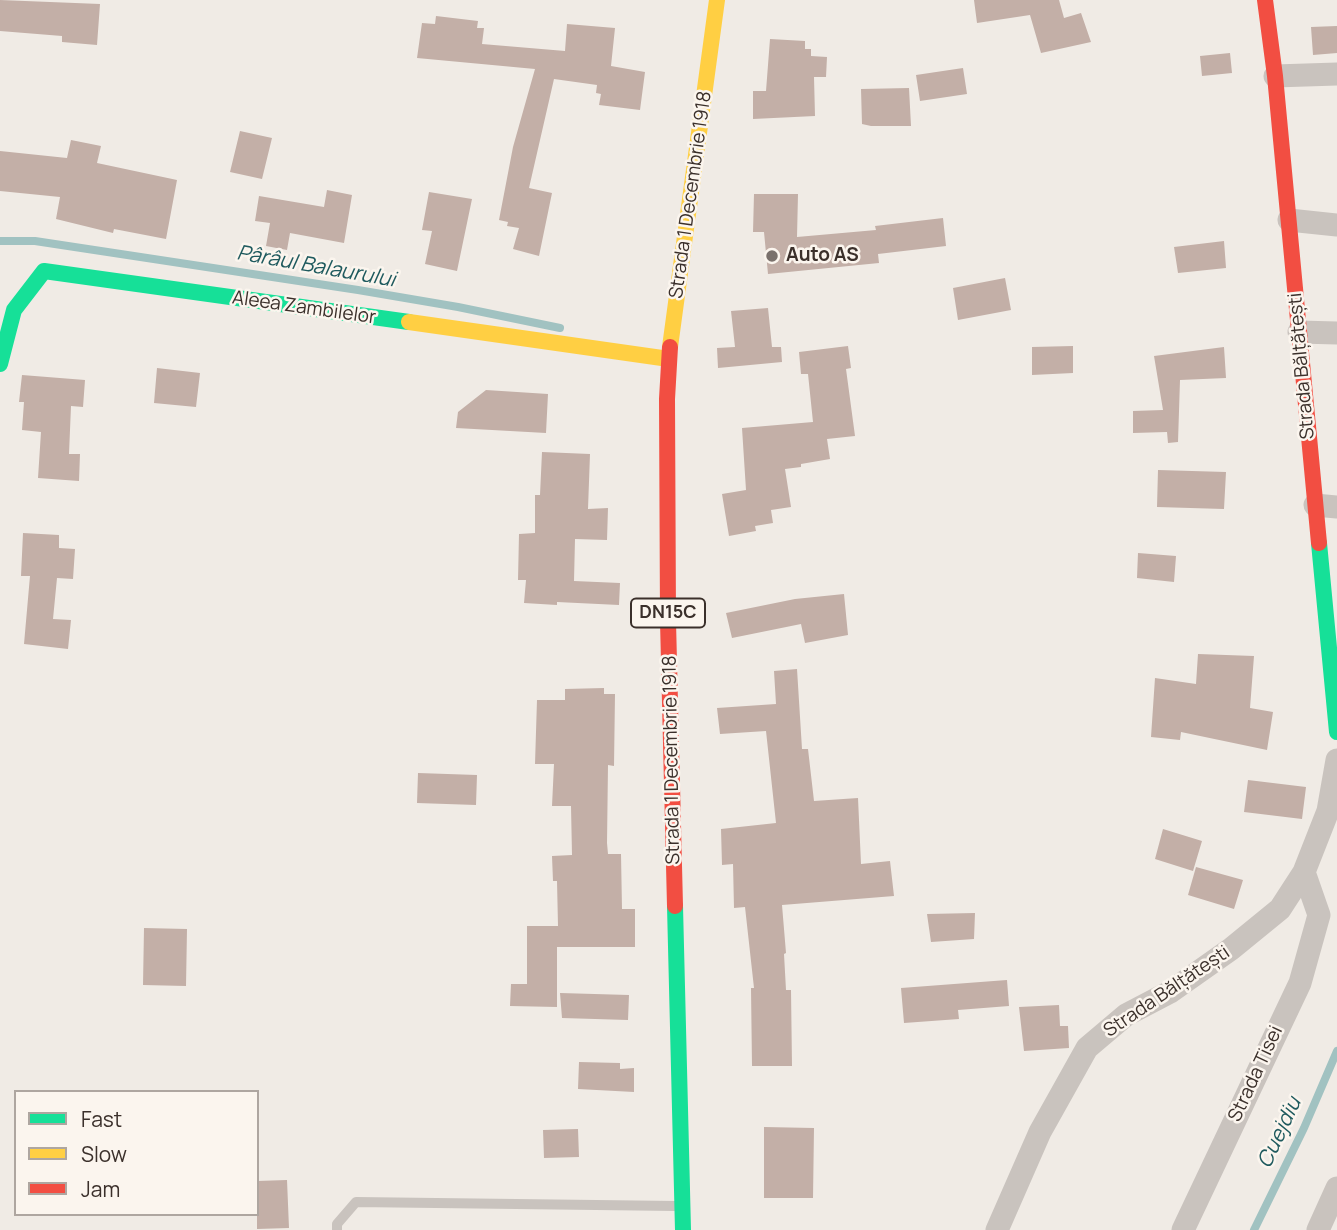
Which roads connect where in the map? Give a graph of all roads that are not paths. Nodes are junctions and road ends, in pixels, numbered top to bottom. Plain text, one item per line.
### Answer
1 (717, 0) edge
2 (1265, 0) edge
3 (1337, 74) edge
4 (1275, 76) junction
5 (1289, 220) junction
6 (1337, 225) edge
7 (1299, 332) junction
8 (1337, 333) edge
9 (669, 359) junction
10 (0, 364) edge
11 (1326, 506) edge
12 (1337, 732) edge
13 (1337, 760) edge
14 (1304, 872) junction
15 (1337, 1188) edge
16 (683, 1206) junction
17 (337, 1230) edge
18 (683, 1230) edge
19 (997, 1230) edge
20 (1183, 1230) edge
21 (1318, 1230) edge

1 - 9 street, Strada 1 Decembrie 1918 / DN15C
2 - 4 street, Strada Bălțătești
3 - 4 street
4 - 5 street, Strada Bălțătești
5 - 6 street
5 - 7 street, Strada Bălțătești
7 - 8 street
7 - 11 street, Strada Bălțătești
9 - 10 street, Aleea Zambilelor
9 - 16 street, Strada 1 Decembrie 1918 / DN15C
11 - 12 street, Strada Bălțătești
13 - 14 street, Strada Bălțătești
14 - 19 street, Strada Bălțătești
14 - 20 street, Strada Tisei
15 - 21 street
16 - 17 lane
16 - 18 street, Strada 1 Decembrie 1918 / DN15C

